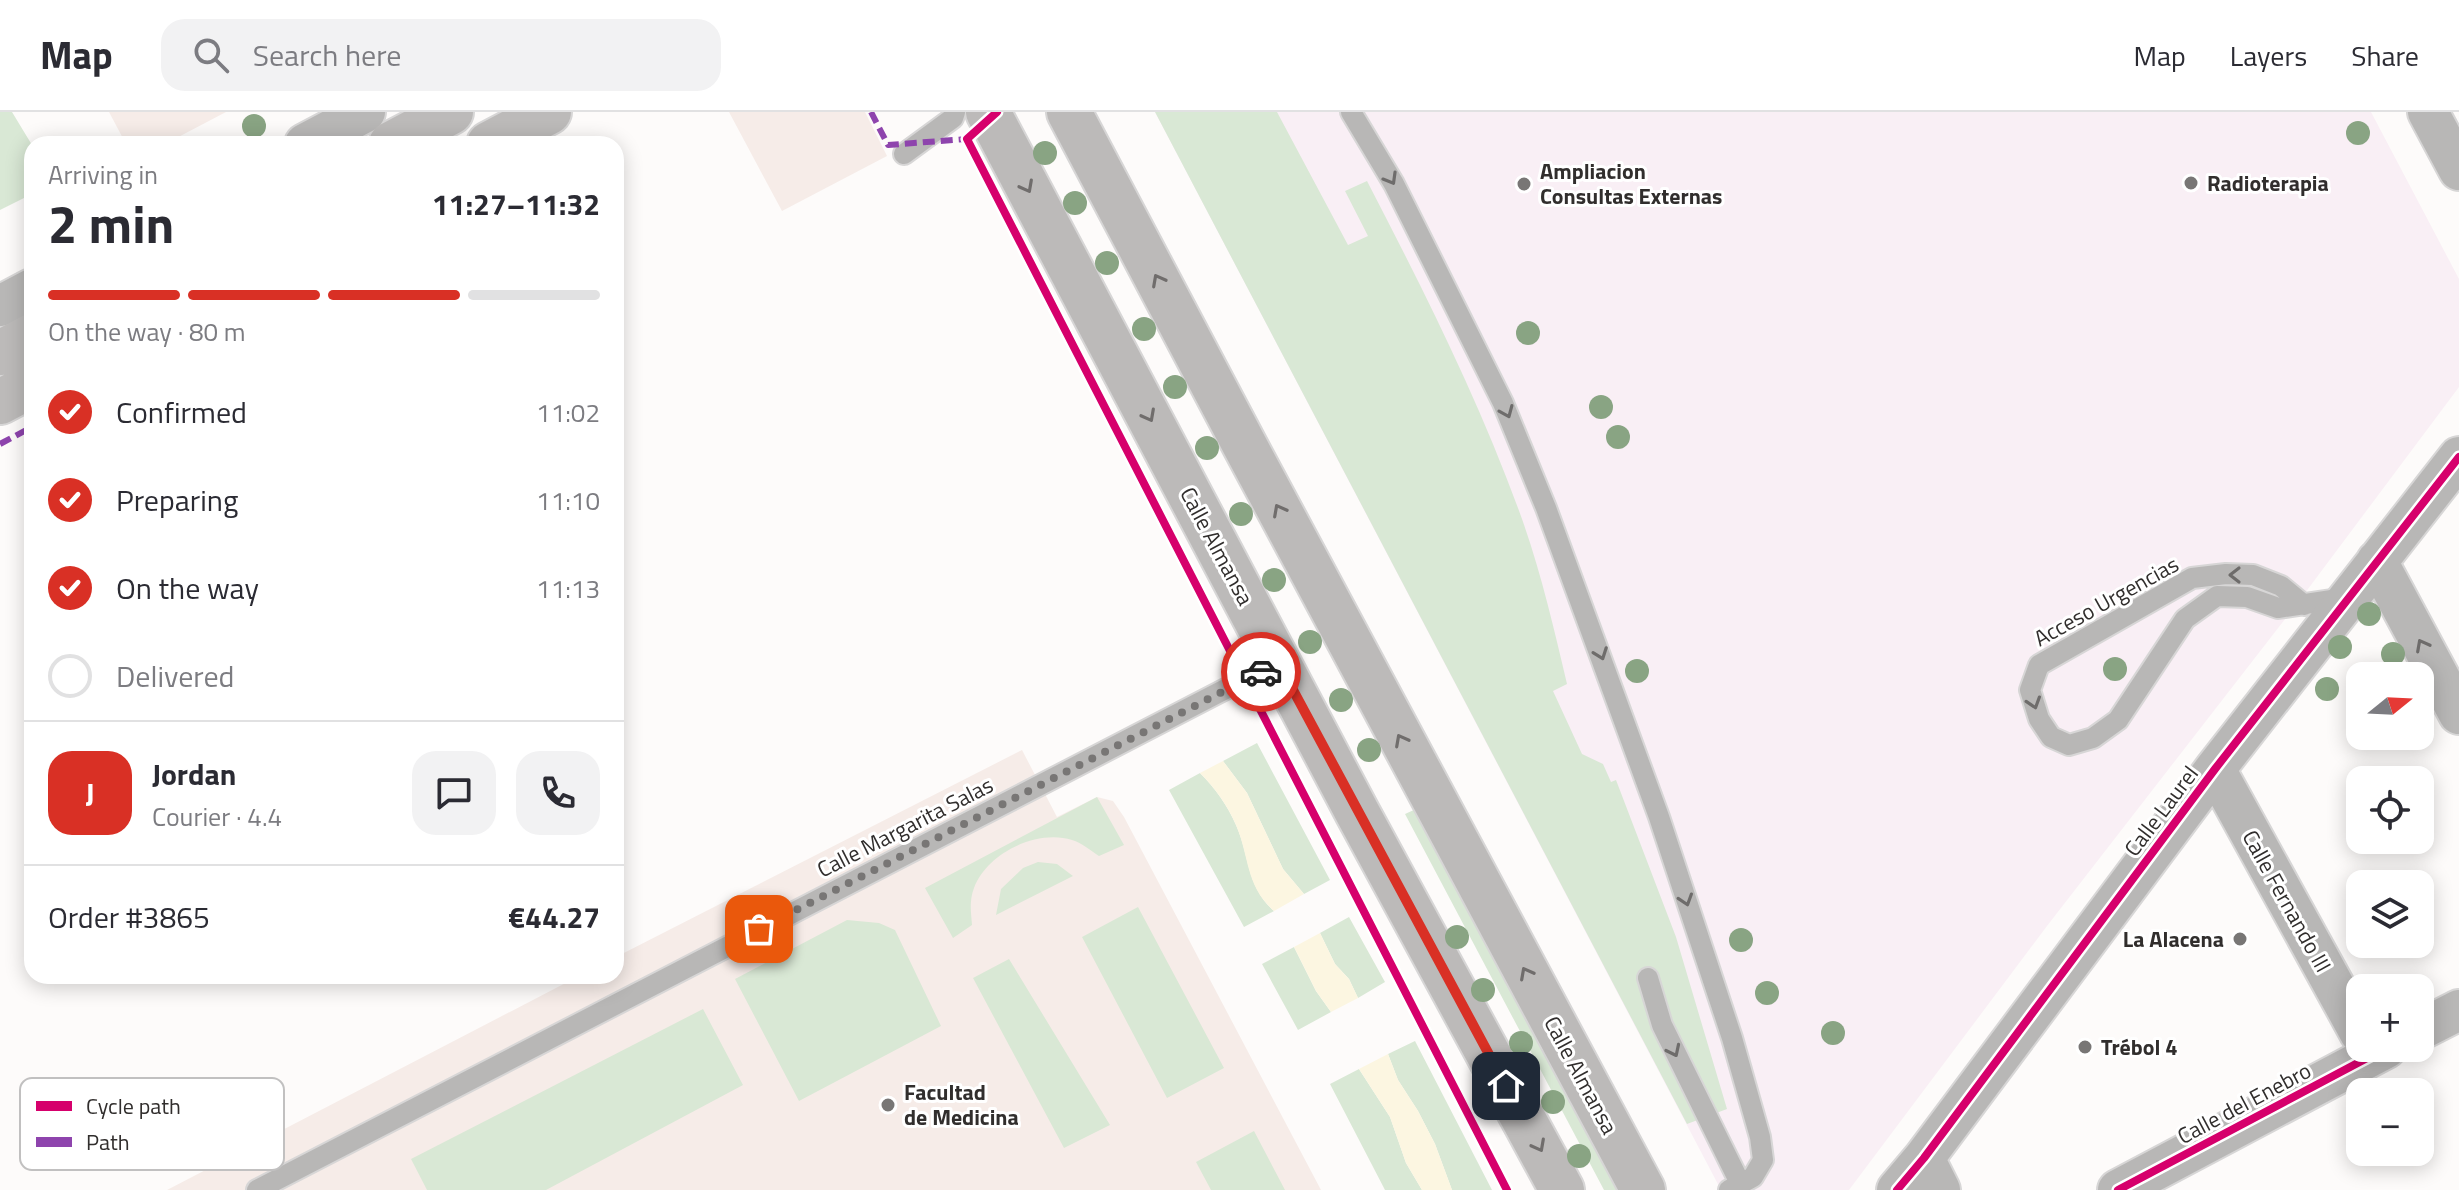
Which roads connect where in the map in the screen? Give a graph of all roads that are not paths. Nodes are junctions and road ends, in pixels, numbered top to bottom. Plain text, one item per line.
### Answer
1 (365, 112) edge
2 (451, 112) edge
3 (549, 112) edge
4 (955, 112) edge
5 (988, 112) edge
6 (1069, 112) edge
7 (1351, 112) edge
8 (2428, 112) edge
9 (320, 136) edge
10 (406, 136) edge
11 (504, 136) edge
12 (904, 154) dead end
13 (2459, 170) edge
14 (24, 293) edge
15 (0, 306) edge
16 (24, 340) edge
17 (0, 353) edge
18 (24, 389) edge
19 (0, 402) edge
20 (2459, 457) edge
21 (2377, 561) junction
22 (2349, 598) junction
23 (2304, 605) junction
24 (2306, 653) junction
25 (1278, 662) junction
26 (2459, 714) edge
27 (2215, 769) junction
28 (1648, 978) dead end
29 (2346, 1000) edge
30 (2459, 1010) edge
31 (2434, 1023) edge
32 (2346, 1061) edge
33 (1932, 1174) edge
34 (1735, 1187) edge
35 (257, 1190) edge
36 (1562, 1190) edge
37 (1643, 1190) edge
38 (1897, 1190) edge
39 (2118, 1190) edge

1 - 9 street
2 - 10 main road
3 - 11 main road
4 - 12 lane
5 -> 25 main road, Calle Almansa
37 -> 6 main road, Calle Almansa
7 -> 34 lane
8 - 13 street
14 - 15 street
16 - 17 main road
18 - 19 main road
20 - 21 street, Calle Laurel
21 - 22 street, Calle Laurel
26 -> 21 street
22 - 23 lane
22 - 24 street, Calle Laurel
23 -> 23 lane, Acceso Urgencias
23 - 24 lane
24 - 27 street, Calle Laurel
25 - 35 lane, Calle Margarita Salas
25 -> 36 main road, Calle Almansa
27 - 29 street, Calle Fernando III
27 - 33 street, Calle Laurel
28 -> 34 lane
30 - 31 street
32 - 39 street, Calle del Enebro
33 - 38 street, Calle Laurel

